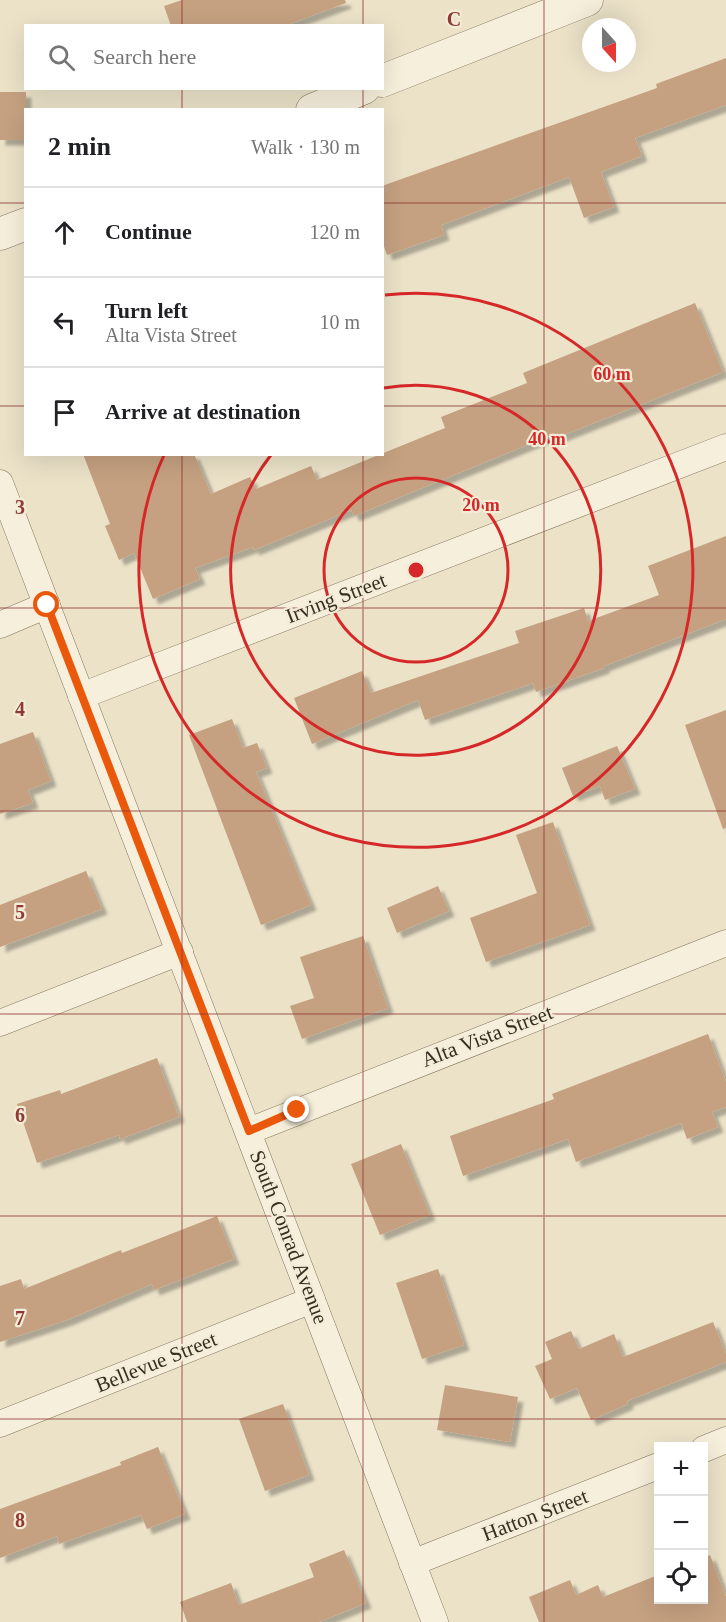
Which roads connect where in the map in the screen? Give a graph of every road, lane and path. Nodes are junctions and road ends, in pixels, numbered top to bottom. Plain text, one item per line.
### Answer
1 (586, 0) edge
2 (384, 80) edge
3 (359, 90) edge
4 (317, 108) edge
5 (24, 225) edge
6 (0, 234) edge
7 (726, 447) edge
8 (0, 483) edge
9 (47, 605) junction
10 (0, 626) edge
11 (81, 696) junction
12 (726, 943) edge
13 (180, 952) junction
14 (0, 1023) edge
15 (249, 1131) junction
16 (312, 1300) junction
17 (0, 1424) edge
18 (726, 1440) edge
19 (708, 1447) edge
20 (654, 1468) edge
21 (412, 1563) junction
22 (435, 1622) edge

1 - 2 street
3 - 4 street
5 - 6 street
7 - 11 street, Irving Street
8 - 9 street, South Conrad Avenue
9 - 10 street
9 - 11 street, South Conrad Avenue
11 - 13 street, South Conrad Avenue
12 - 15 street, Alta Vista Street
13 - 14 street
13 - 15 street, South Conrad Avenue
15 - 16 street, South Conrad Avenue
16 - 17 street, Bellevue Street
16 - 21 street, South Conrad Avenue
18 - 19 street
20 - 21 street, Hatton Street
21 - 22 street, South Conrad Avenue

